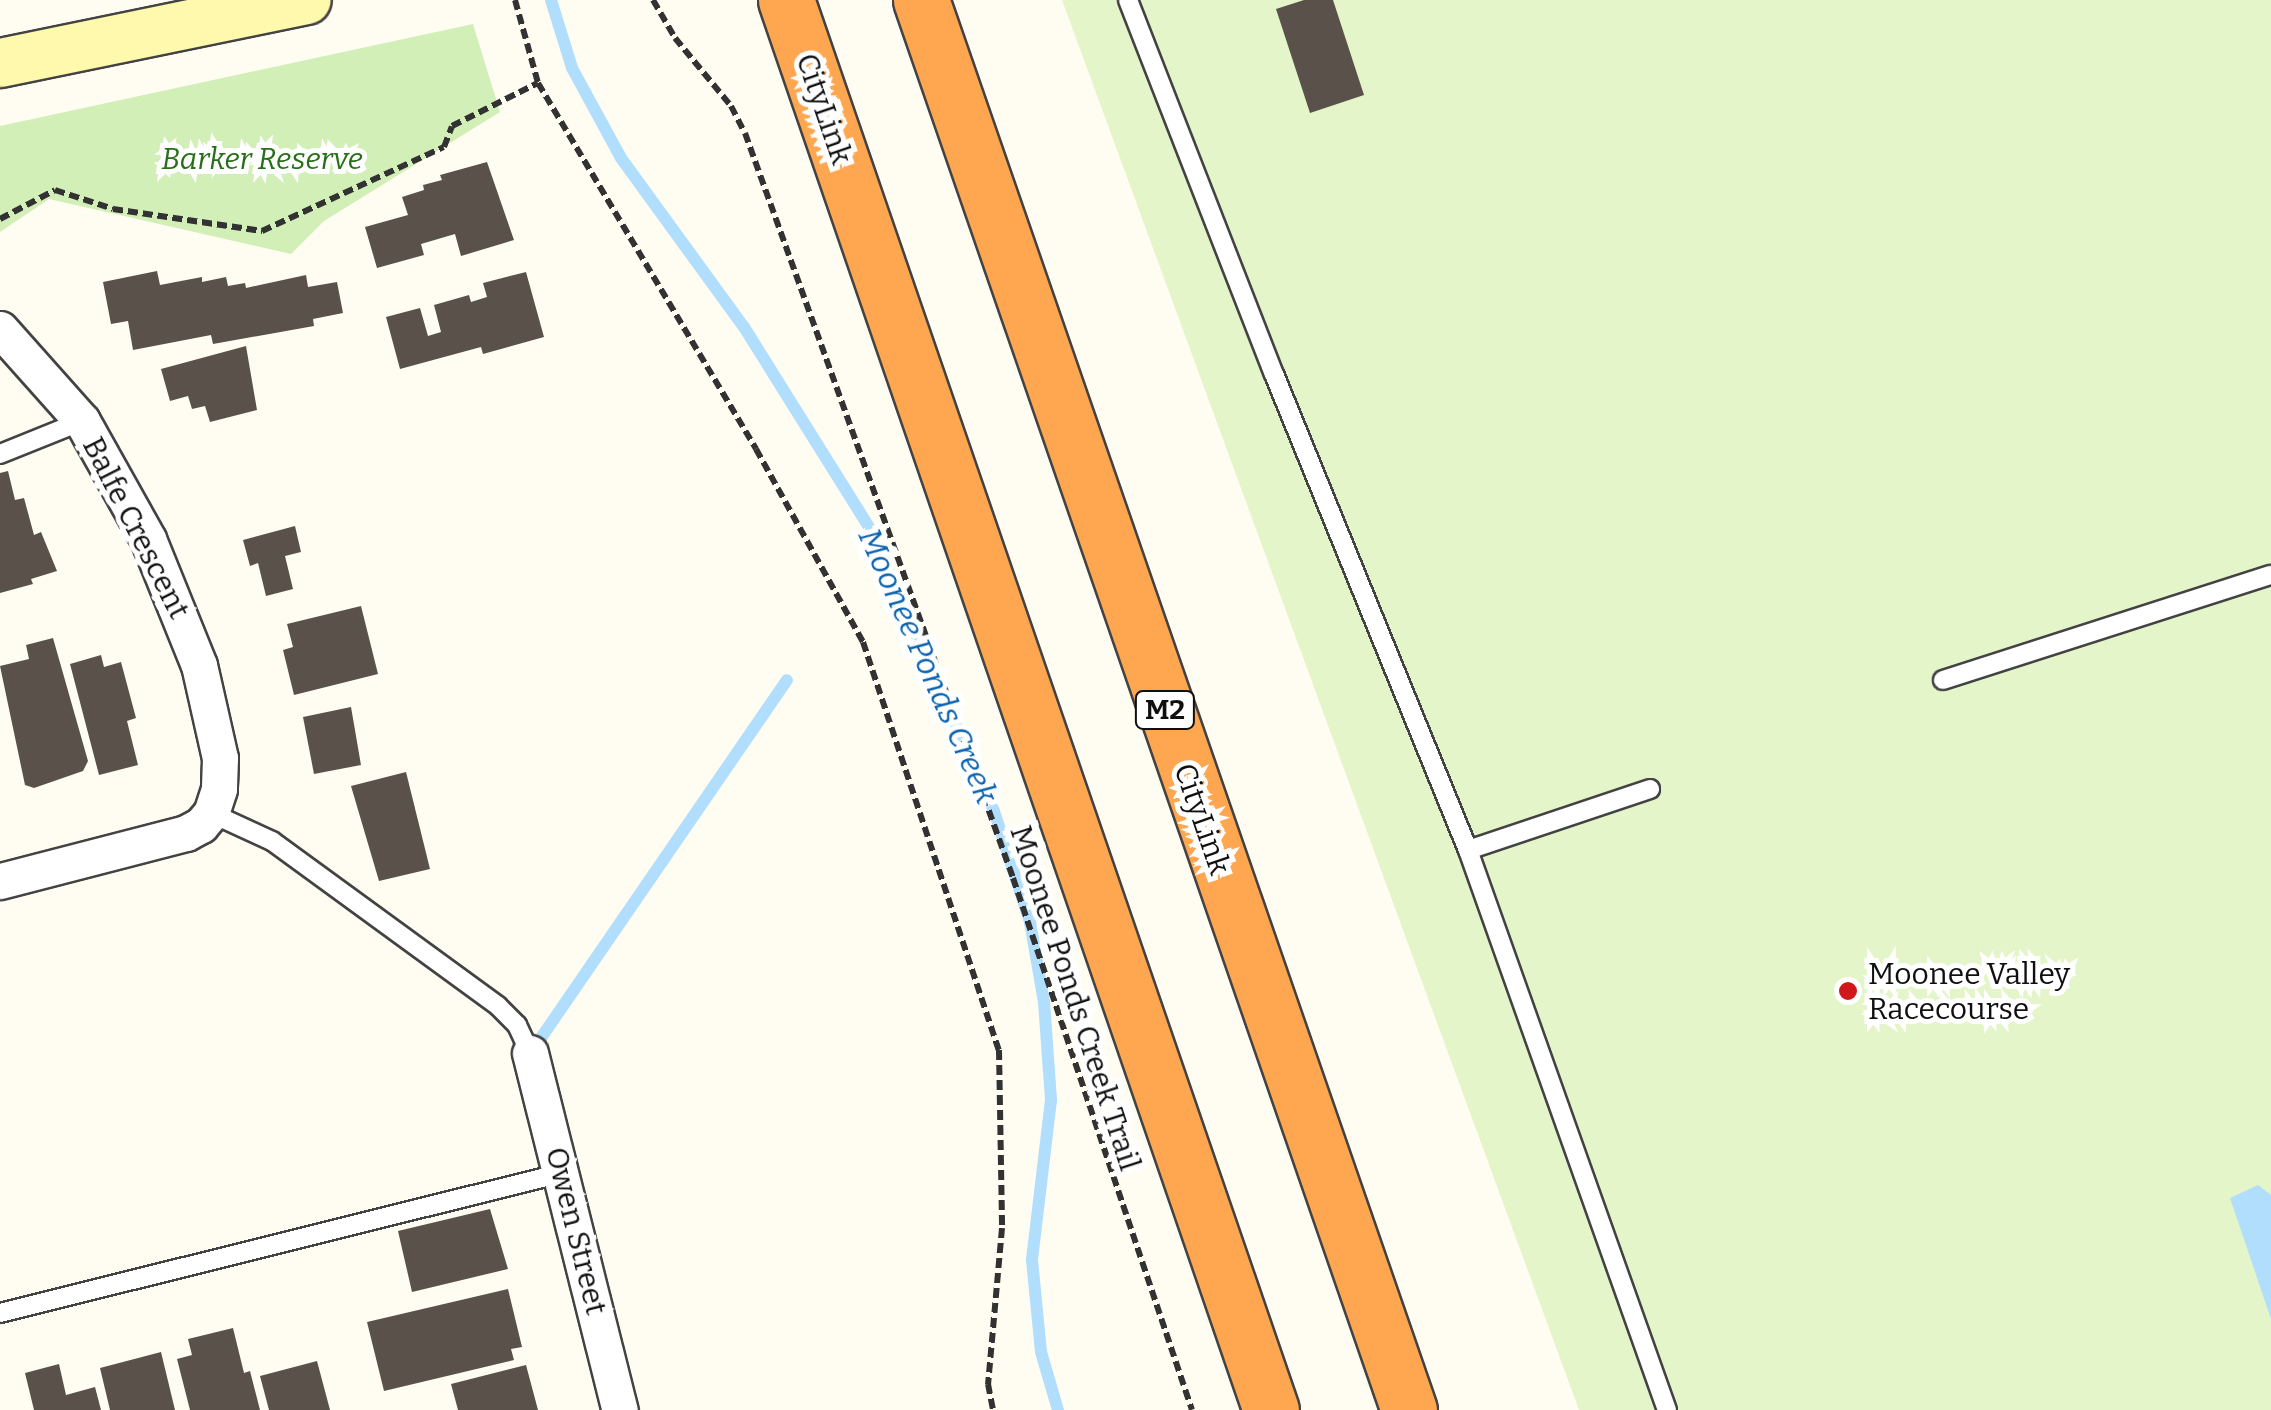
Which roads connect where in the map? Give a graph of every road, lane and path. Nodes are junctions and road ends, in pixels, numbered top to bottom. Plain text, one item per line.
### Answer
1 (307, 0) edge
2 (515, 0) edge
3 (654, 0) edge
4 (786, 0) edge
5 (921, 0) edge
6 (1128, 0) edge
7 (216, 9) edge
8 (0, 63) edge
9 (538, 83) junction
10 (0, 219) edge
11 (0, 329) edge
12 (82, 421) junction
13 (0, 454) edge
14 (2271, 574) edge
15 (1943, 680) dead end
16 (1650, 789) dead end
17 (211, 813) junction
18 (1468, 850) junction
19 (0, 881) edge
20 (530, 1053) joint
21 (562, 1173) junction
22 (0, 1313) edge
23 (620, 1410) edge
24 (994, 1410) edge
25 (1192, 1410) edge
26 (1272, 1410) edge
27 (1409, 1410) edge
28 (1667, 1410) edge

1 - 7 street
2 - 9 path
3 - 25 path, Moonee Ponds Creek Trail
4 - 26 highway, CityLink
5 - 27 highway, CityLink / M2
6 - 18 lane
7 - 8 street
9 - 10 path
9 - 24 path
11 - 12 street, Balfe Crescent
12 - 13 lane
12 - 17 street, Balfe Crescent
14 - 15 lane
16 - 18 lane
17 - 19 street
17 - 20 lane
18 - 28 lane
20 - 21 street, Owen Street
21 - 22 lane
21 - 23 street, Owen Street

